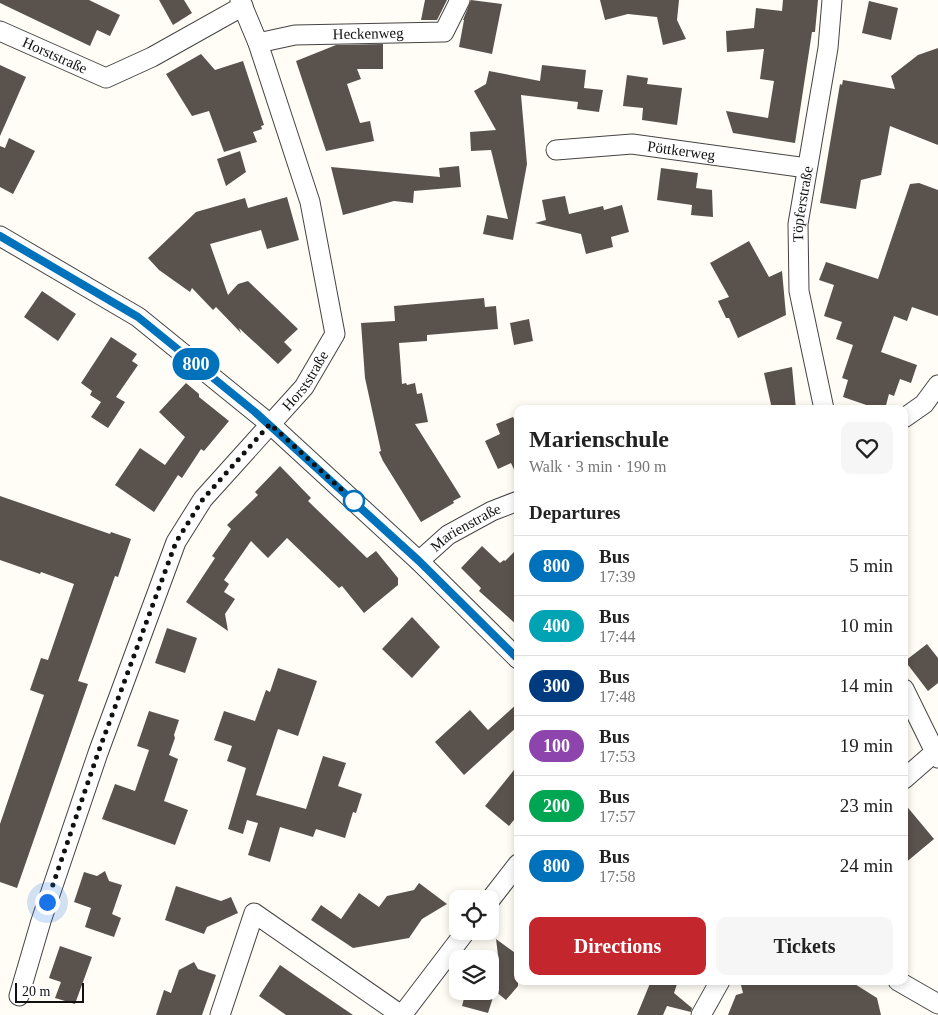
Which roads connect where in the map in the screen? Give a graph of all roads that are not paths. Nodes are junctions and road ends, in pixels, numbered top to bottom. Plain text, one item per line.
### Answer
1 (460, 0) edge
2 (832, 0) edge
3 (242, 3) edge
4 (0, 31) edge
5 (258, 44) junction
6 (556, 150) dead end
7 (807, 168) junction
8 (0, 236) edge
9 (938, 385) edge
10 (823, 405) edge
11 (908, 415) edge
12 (270, 424) junction
13 (514, 503) edge
14 (419, 561) junction
15 (514, 655) edge
16 (908, 697) edge
17 (937, 755) edge
18 (908, 776) edge
19 (514, 869) edge
20 (498, 890) edge
21 (459, 940) edge
22 (718, 985) edge
23 (905, 985) edge
24 (19, 996) dead end
25 (938, 1004) edge
26 (220, 1015) edge
27 (402, 1015) edge
28 (701, 1015) edge

1 - 5 street, Heckenweg
2 - 7 street, Töpferstraße
3 - 4 street, Horststraße
3 - 5 street, Horststraße
5 - 12 street, Horststraße
6 - 7 street, Pöttkerweg
7 - 10 street, Töpferstraße
8 - 12 street
9 - 11 street
12 - 14 street, Horststraße
12 - 24 street
13 - 14 street, Marienstraße
14 - 15 street, Horststraße
16 - 17 street
17 - 18 street
19 - 20 street
21 - 27 street
22 - 28 street
23 - 25 street
26 - 27 street

